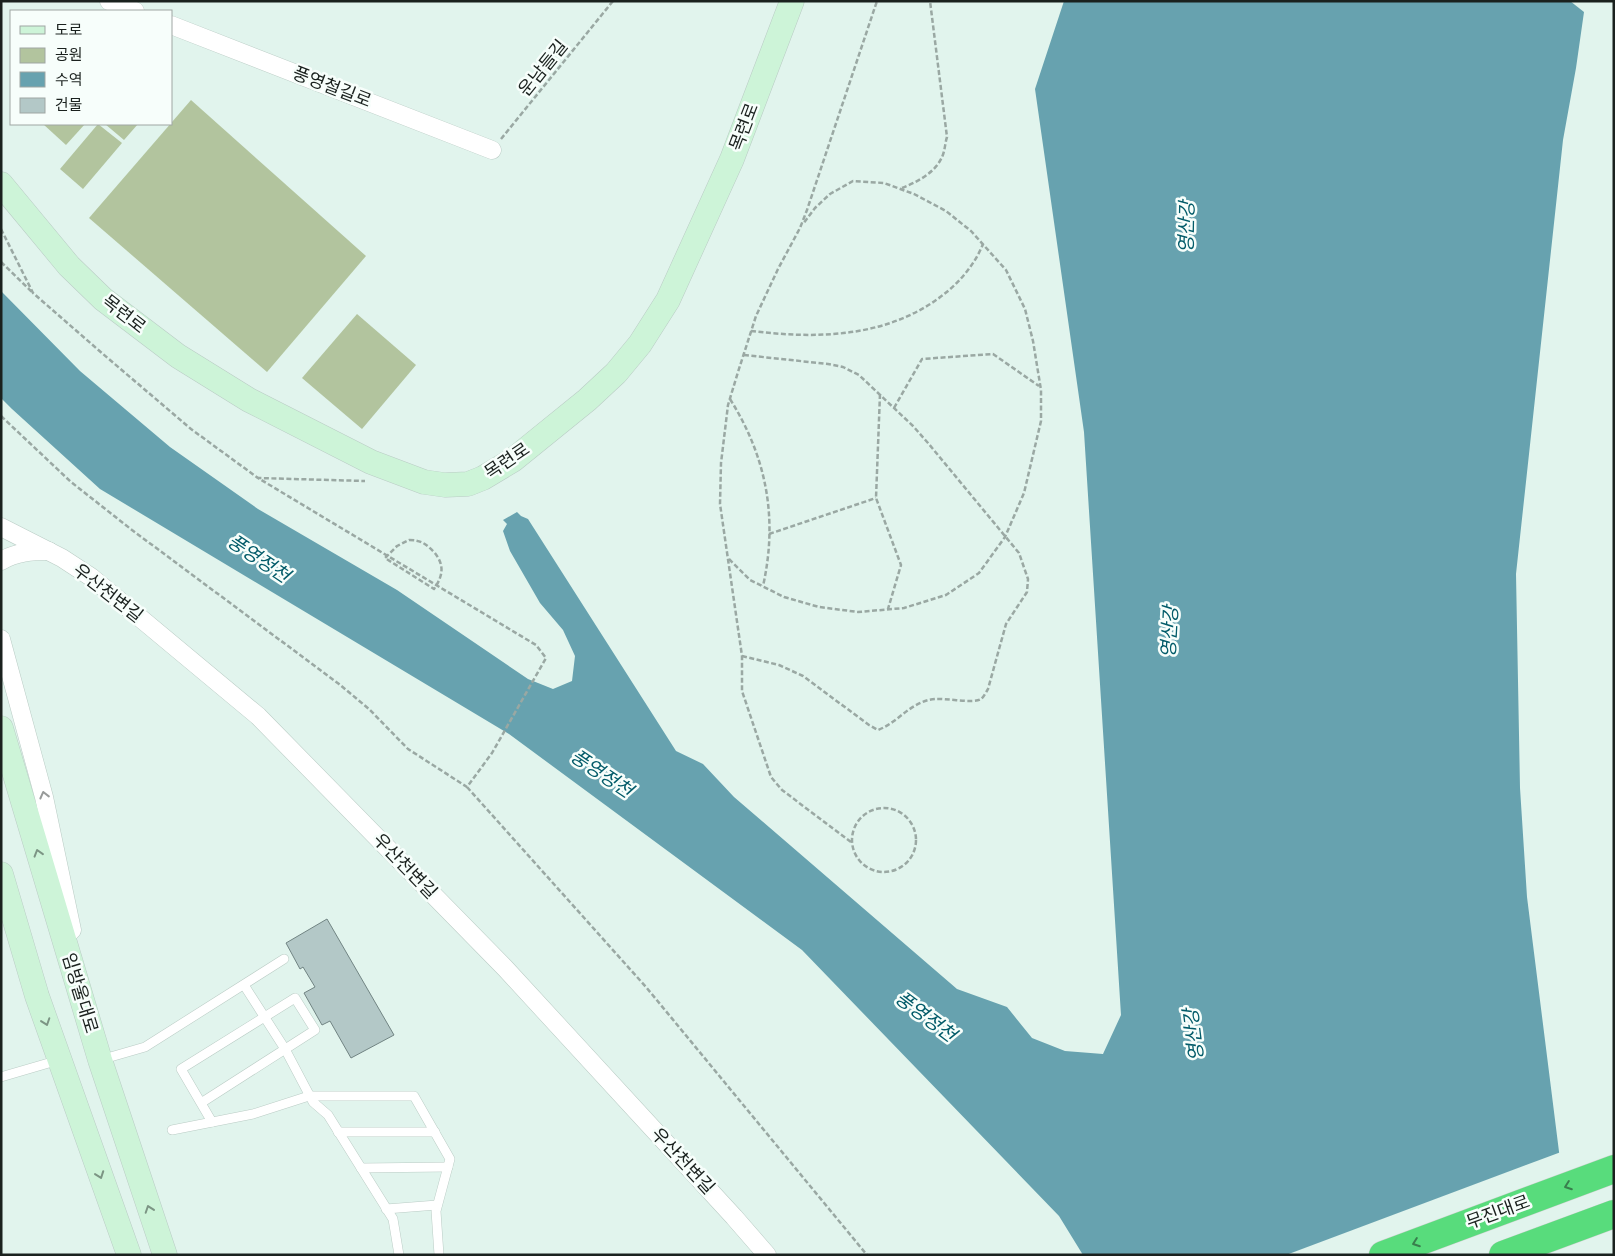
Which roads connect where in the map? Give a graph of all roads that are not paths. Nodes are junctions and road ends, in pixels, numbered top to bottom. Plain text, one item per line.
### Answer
1 (110, 1) edge
2 (792, 1) edge
3 (132, 10) edge
4 (172, 25) edge
5 (492, 150) road end
6 (1, 184) edge
7 (1, 527) edge
8 (49, 551) junction
9 (1, 561) edge
10 (1, 639) edge
11 (1, 728) edge
12 (1, 874) edge
13 (1, 915) edge
14 (284, 958) dead end
15 (244, 984) junction
16 (37, 996) junction
17 (265, 1017) junction
18 (286, 1049) junction
19 (98, 1054) junction
20 (59, 1060) junction
21 (1, 1077) edge
22 (309, 1096) junction
23 (201, 1103) junction
24 (212, 1122) junction
25 (172, 1130) dead end
26 (338, 1132) junction
27 (435, 1132) junction
28 (361, 1168) junction
29 (448, 1168) junction
30 (1614, 1169) edge
31 (437, 1205) junction
32 (386, 1209) junction
33 (1614, 1214) edge
34 (128, 1255) edge
35 (165, 1255) edge
36 (399, 1255) edge
37 (439, 1255) edge
38 (767, 1255) edge
39 (1383, 1255) edge
40 (1503, 1255) edge

1 - 3 street
2 - 6 street, 목련로
4 - 5 street, 풍영철길로
7 - 8 street, 우산천변길
8 - 9 street
8 - 38 street, 우산천변길
19 -> 10 street
19 -> 11 street, 임방울대로
12 - 16 street
13 - 16 street
14 - 15 lane
15 - 17 lane
15 - 19 lane
16 -> 20 street
17 - 18 lane
17 - 18 lane
17 - 23 lane
18 - 22 lane
18 - 23 lane
35 -> 19 street, 임방울대로
20 - 21 lane
20 -> 34 street
22 - 24 lane
22 - 26 lane
22 - 27 lane
23 - 24 lane
24 - 25 lane
26 - 27 lane
26 - 28 lane
27 - 29 lane
28 - 29 lane
28 - 32 lane
29 - 31 lane
30 -> 39 highway, 무진대로
31 - 32 lane
31 - 37 lane
32 - 36 lane
33 - 40 highway

